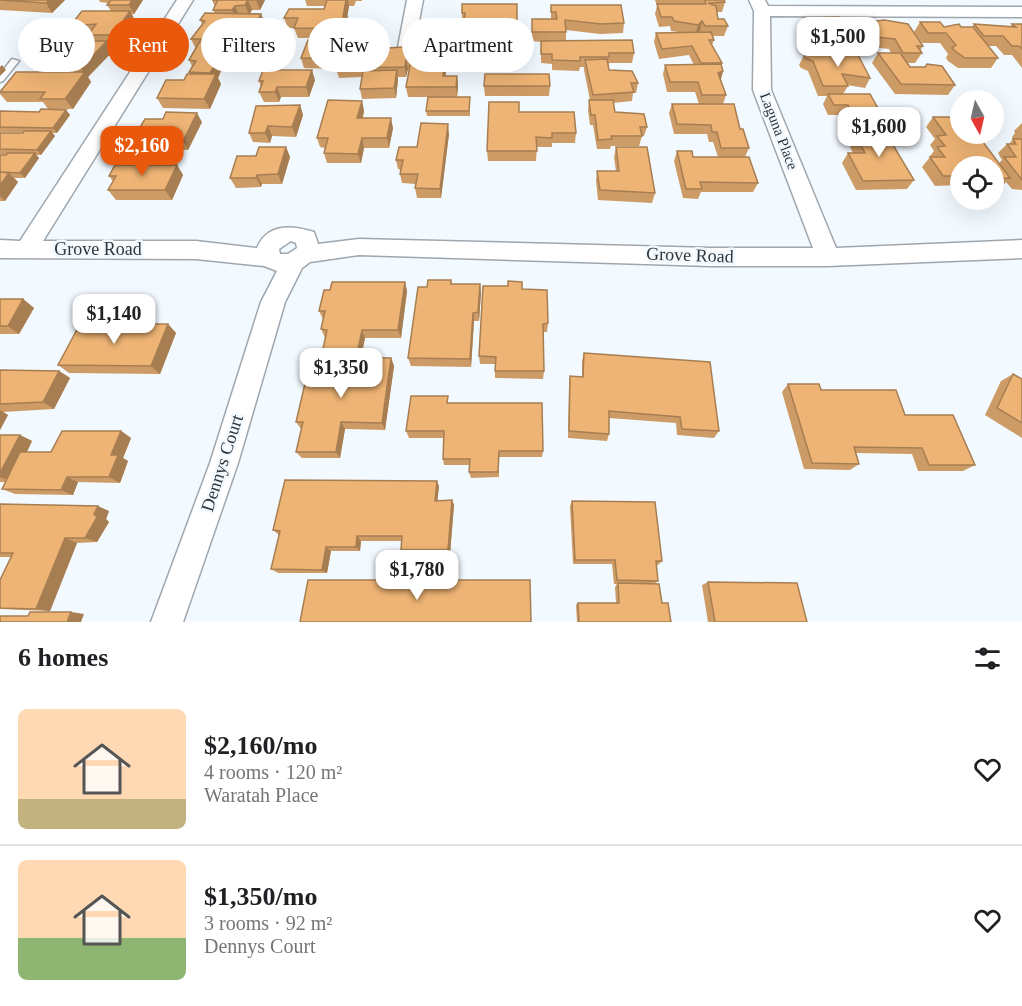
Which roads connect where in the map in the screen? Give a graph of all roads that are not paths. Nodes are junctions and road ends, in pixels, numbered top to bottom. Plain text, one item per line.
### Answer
1 (185, 0) edge
2 (415, 0) edge
3 (760, 6) edge
4 (1022, 12) edge
5 (412, 18) edge
6 (15, 61) dead end
7 (0, 79) edge
8 (0, 249) edge
9 (26, 249) junction
10 (1022, 249) edge
11 (286, 252) junction
12 (828, 257) junction
13 (168, 622) edge

1 - 9 street
2 - 5 street
3 - 4 street
3 - 12 street, Laguna Place
6 - 7 lane
8 - 9 street, Grove Road
9 - 11 street, Grove Road
10 - 12 street, Grove Road
11 - 12 street, Grove Road
11 - 13 street, Dennys Court

